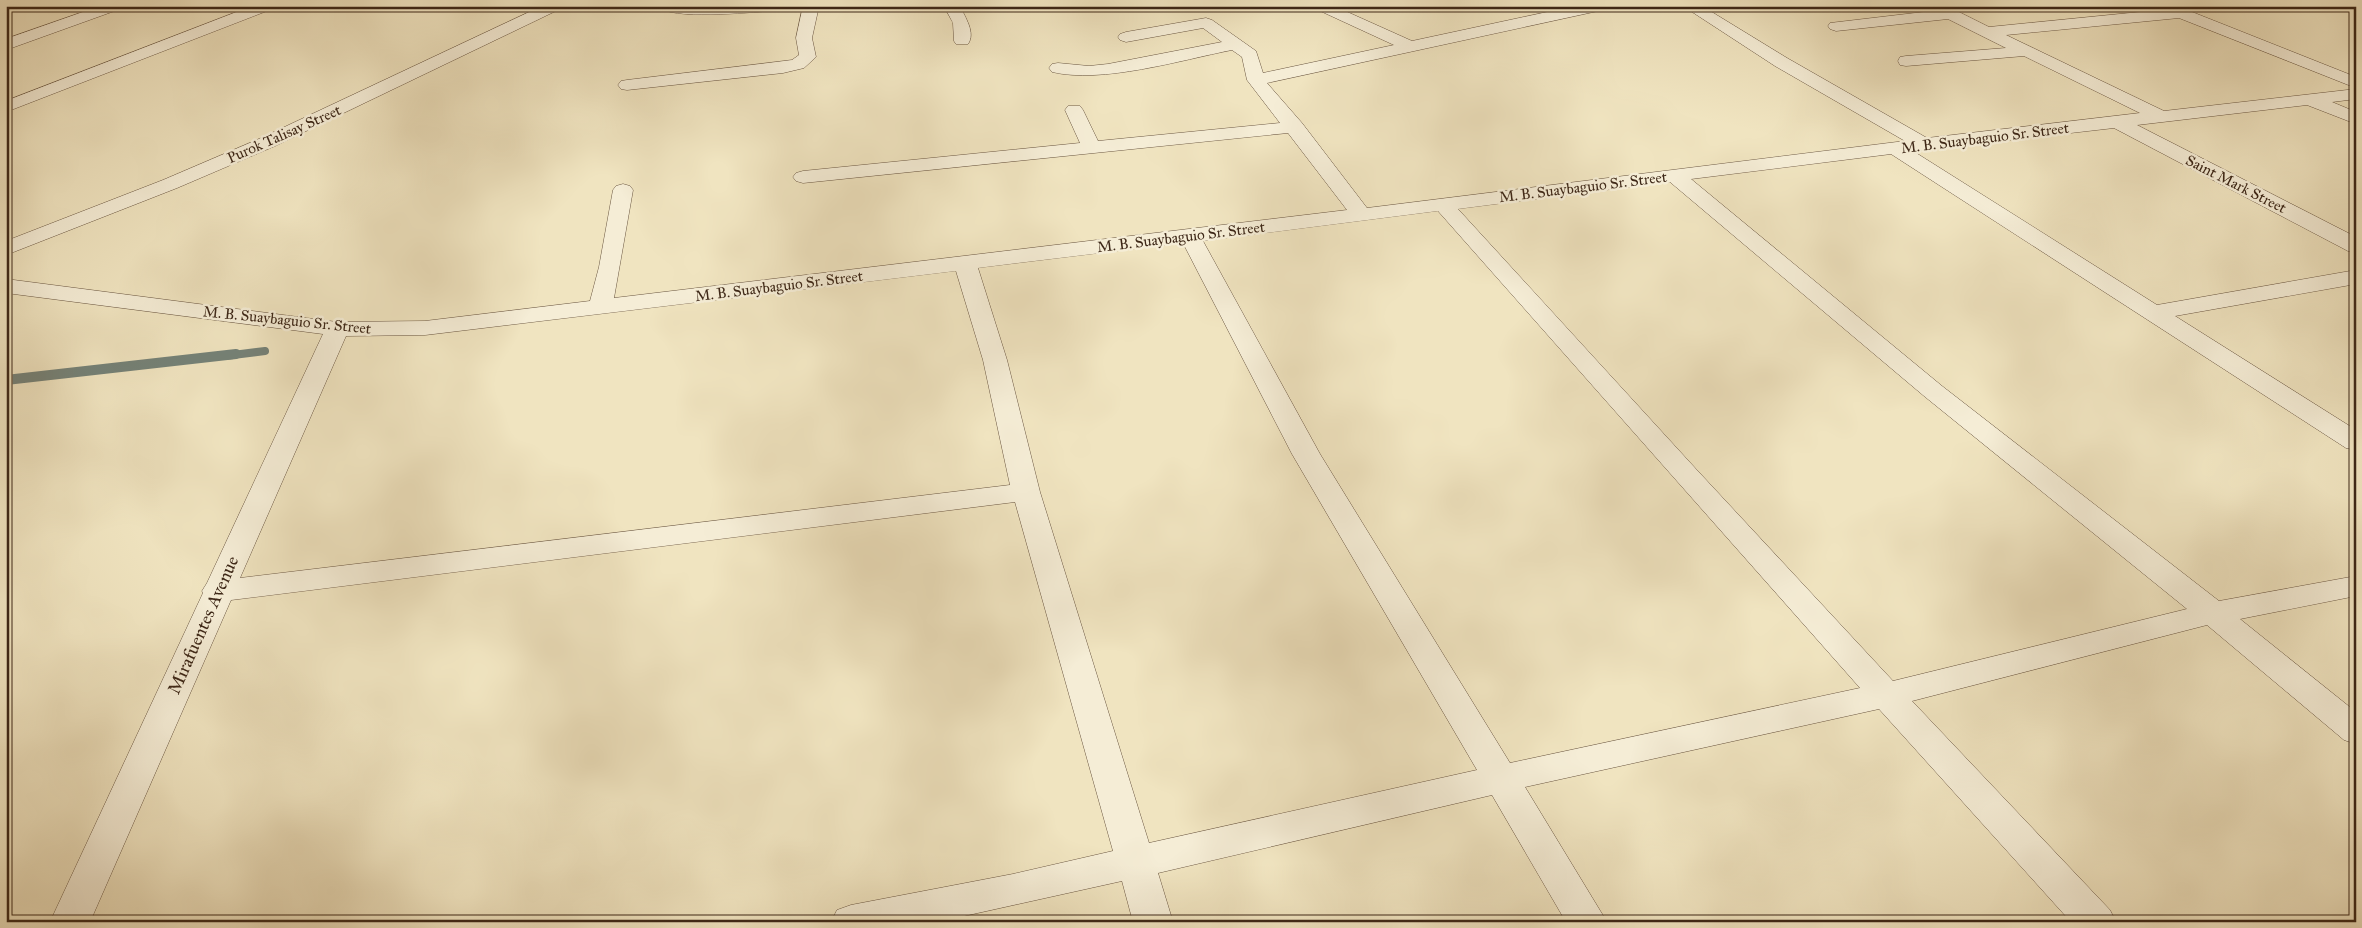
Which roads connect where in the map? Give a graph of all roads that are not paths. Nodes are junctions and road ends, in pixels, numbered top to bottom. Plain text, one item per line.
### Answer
1 (115, 6) edge
2 (267, 6) edge
3 (555, 6) edge
4 (666, 6) edge
5 (770, 6) edge
6 (811, 6) edge
7 (952, 6) edge
8 (1598, 6) edge
9 (1691, 6) edge
10 (2163, 6) edge
11 (1360, 8) dead end
12 (1327, 9) edge
13 (1941, 10) edge
14 (2180, 13) junction
15 (1836, 26) dead end
16 (1985, 32) junction
17 (1126, 37) dead end
18 (962, 40) dead end
19 (1237, 44) junction
20 (6, 45) edge
21 (1408, 46) junction
22 (2025, 51) junction
23 (1906, 61) dead end
24 (1058, 68) dead end
25 (1256, 80) junction
26 (2356, 83) edge
27 (627, 85) dead end
28 (2356, 94) edge
29 (2310, 100) junction
30 (6, 107) edge
31 (1074, 110) dead end
32 (2162, 117) junction
33 (2356, 119) edge
34 (2116, 122) junction
35 (1295, 127) junction
36 (1924, 144) junction
37 (1894, 148) junction
38 (1094, 149) junction
39 (1674, 175) junction
40 (803, 177) dead end
41 (623, 190) dead end
42 (1442, 204) junction
43 (1362, 214) junction
44 (1190, 236) junction
45 (2356, 246) edge
46 (6, 249) edge
47 (965, 263) junction
48 (2356, 277) edge
49 (6, 286) edge
50 (600, 308) junction
51 (2152, 313) junction
52 (337, 329) junction
53 (2356, 442) edge
54 (1026, 492) junction
55 (2356, 586) edge
56 (217, 591) junction
57 (2213, 613) junction
58 (1885, 695) junction
59 (2356, 732) edge
60 (1500, 779) junction
61 (1136, 862) junction
62 (70, 922) edge
63 (851, 922) edge
64 (1153, 922) edge
65 (1588, 922) edge
66 (2096, 922) edge

1 - 20 street
2 - 30 street
3 - 46 street, Purok Talisay Street
4 - 5 street
6 - 27 street
7 - 18 street
8 - 21 street
9 - 36 street
10 - 14 street
11 - 12 street
12 - 21 street
13 - 15 street
13 - 16 street
14 - 16 street
14 - 26 street
16 - 22 street
17 - 19 street
19 - 24 street
19 - 25 street
21 - 25 street
22 - 23 street
22 - 32 street
25 - 35 street
28 - 29 street, M. B. Suaybaguio Sr. Street
29 - 32 street, M. B. Suaybaguio Sr. Street
29 - 33 street
31 - 38 street
32 - 34 street, M. B. Suaybaguio Sr. Street
34 - 36 street, M. B. Suaybaguio Sr. Street
34 - 45 street, Saint Mark Street
35 - 38 street
35 - 43 street
36 - 37 street, M. B. Suaybaguio Sr. Street
37 - 39 street, M. B. Suaybaguio Sr. Street
37 - 51 street
38 - 40 street
39 - 42 street, M. B. Suaybaguio Sr. Street
39 - 57 street
41 - 50 street
42 - 43 street, M. B. Suaybaguio Sr. Street
42 - 58 street
43 - 44 street, M. B. Suaybaguio Sr. Street
44 - 47 street, M. B. Suaybaguio Sr. Street
44 - 60 street
47 - 50 street, M. B. Suaybaguio Sr. Street
47 - 54 street
48 - 51 street
49 - 52 street, M. B. Suaybaguio Sr. Street
50 - 52 street, M. B. Suaybaguio Sr. Street
51 - 53 street
52 - 56 street, Mirafuentes Avenue
54 - 56 street
54 - 61 street
55 - 57 street
56 - 62 street, Mirafuentes Avenue
57 - 58 street
57 - 59 street
58 - 60 street
58 - 66 street
60 - 61 street
60 - 65 street
61 - 63 street
61 - 64 street

